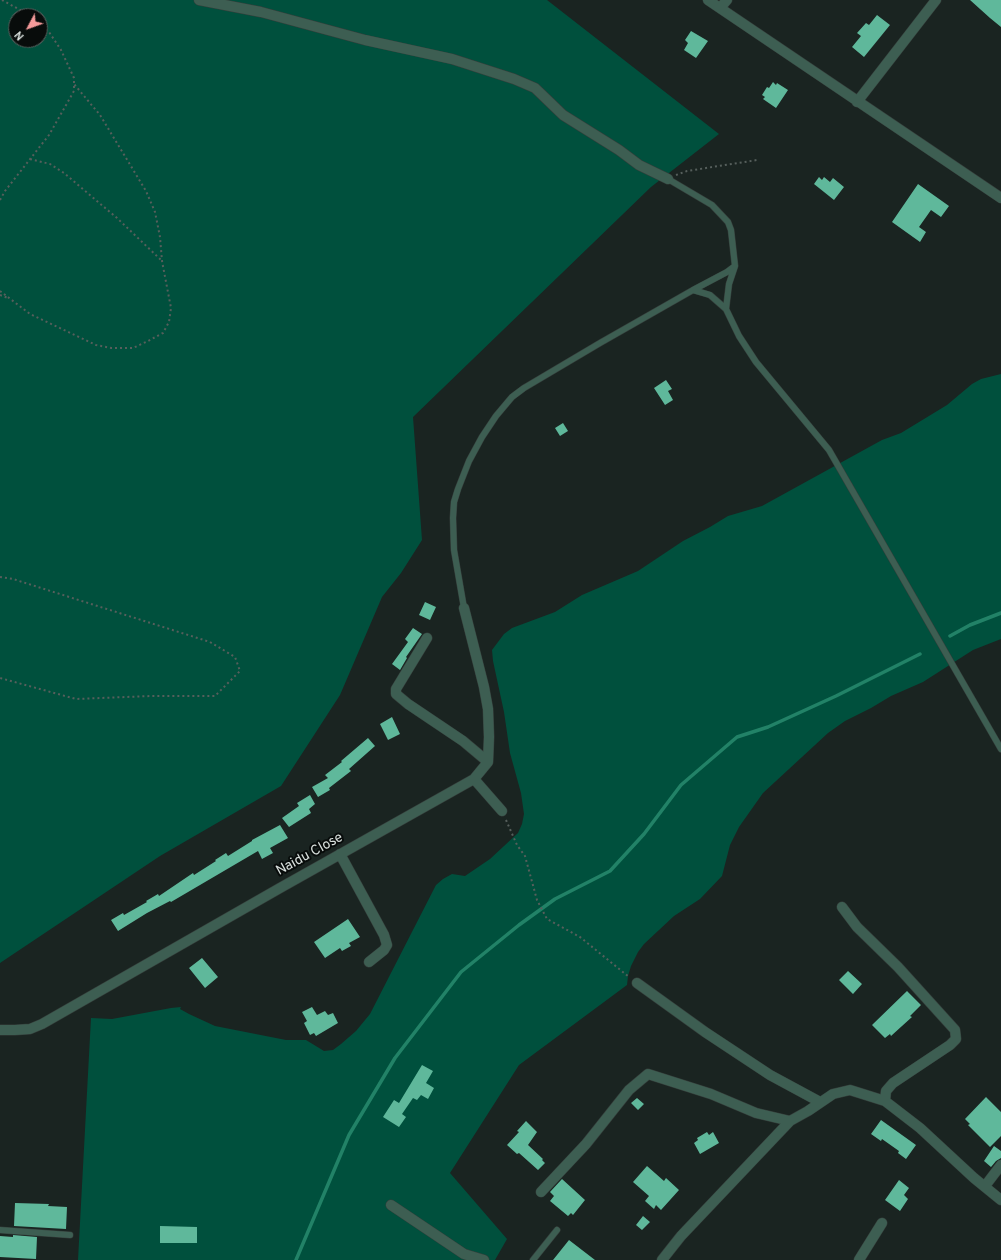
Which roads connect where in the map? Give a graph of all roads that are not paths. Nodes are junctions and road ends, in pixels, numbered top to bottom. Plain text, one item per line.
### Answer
1 (199, 0) edge
2 (708, 0) edge
3 (727, 0) edge
4 (936, 0) edge
5 (720, 8) junction
6 (857, 102) junction
7 (668, 179) joint
8 (1000, 195) edge
9 (735, 266) junction
10 (692, 290) junction
11 (726, 309) junction
12 (464, 608) joint
13 (428, 638) dead end
14 (1001, 748) edge
15 (488, 762) junction
16 (474, 779) junction
17 (502, 811) road end
18 (340, 854) junction
19 (842, 907) dead end
20 (369, 962) dead end
21 (637, 984) road end
22 (0, 1030) edge
23 (885, 1101) junction
24 (820, 1102) junction
25 (790, 1121) junction
26 (1001, 1165) edge
27 (985, 1186) junction
28 (542, 1192) dead end
29 (1001, 1200) edge
30 (391, 1205) dead end
31 (882, 1223) dead end
32 (0, 1230) edge
33 (557, 1230) dead end
34 (70, 1235) dead end
35 (484, 1260) edge
36 (533, 1260) edge
37 (662, 1260) edge
38 (859, 1260) edge

1 - 7 street
2 - 5 street
3 - 5 street
4 - 6 street
5 - 6 street
6 - 8 street
7 - 9 lane
9 - 10 lane
9 - 11 lane
10 - 11 lane
10 - 12 lane
11 - 14 lane
12 - 15 street
13 - 15 street
15 - 16 street, Naidu Close
16 - 17 street
16 - 18 street, Naidu Close
18 - 20 street
18 - 22 street, Naidu Close
19 - 23 street
21 - 24 street
23 - 24 street
23 - 27 street
24 - 25 street
25 - 28 street
25 - 37 street
26 - 27 street
27 - 29 street
30 - 35 street
31 - 38 street
32 - 34 lane
33 - 36 lane

